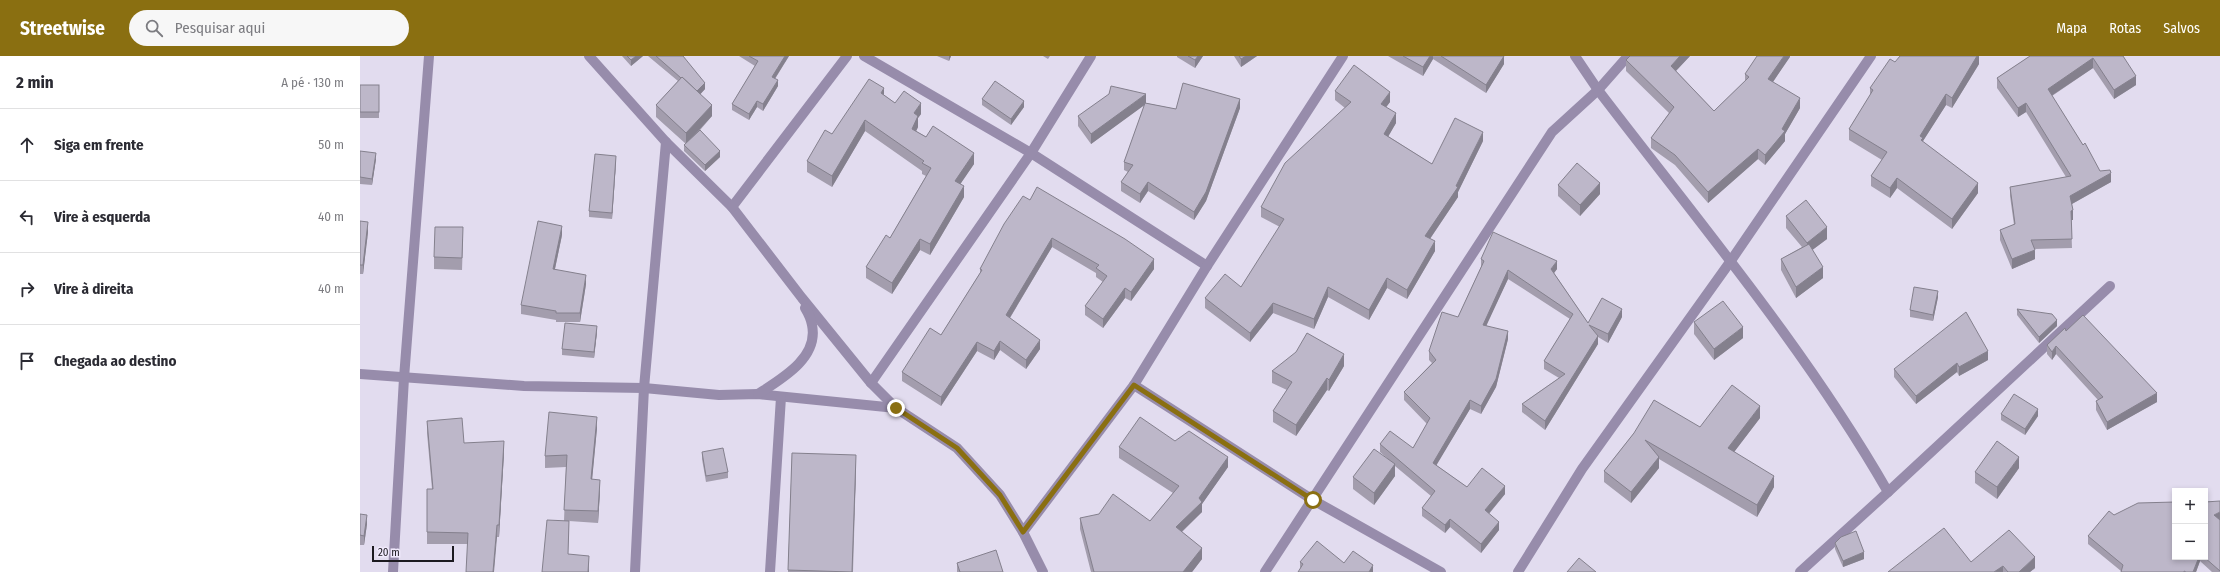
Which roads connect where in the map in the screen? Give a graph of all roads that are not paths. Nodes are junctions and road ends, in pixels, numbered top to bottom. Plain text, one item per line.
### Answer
1 (429, 56) edge
2 (589, 56) edge
3 (847, 56) edge
4 (864, 56) edge
5 (1091, 56) edge
6 (1343, 56) edge
7 (1575, 56) edge
8 (1628, 56) edge
9 (1871, 56) edge
10 (1598, 90) junction
11 (666, 142) junction
12 (1031, 153) junction
13 (732, 207) junction
14 (1730, 262) junction
15 (1207, 266) junction
16 (2110, 286) dead end
17 (802, 298) junction
18 (360, 374) edge
19 (404, 378) junction
20 (871, 383) junction
21 (1134, 385) junction
22 (644, 388) junction
23 (758, 394) junction
24 (781, 397) junction
25 (896, 408) junction
26 (1888, 492) junction
27 (1313, 500) junction
28 (1023, 532) junction
29 (393, 572) edge
30 (635, 572) edge
31 (770, 572) edge
32 (1043, 572) edge
33 (1265, 572) edge
34 (1441, 572) edge
35 (1518, 572) edge
36 (1800, 572) edge

1 - 19 street
2 - 11 street
3 - 13 street
4 - 12 street
5 - 12 street
6 - 15 street
7 - 10 street
8 - 10 street
9 - 14 street
10 - 14 street
10 - 27 street
11 - 13 street
11 - 22 street
12 - 15 street
12 - 20 street
13 - 17 street
14 - 26 street
14 - 35 street
15 - 21 street
16 - 26 street
17 - 20 street
17 - 23 street
18 - 19 street
19 - 22 street
19 - 29 street
20 - 25 street
21 - 27 street
21 - 28 street
22 - 23 street
22 - 30 street
23 - 24 street
24 - 25 street
24 - 31 street
25 - 28 street
26 - 36 street
27 - 33 street
27 - 34 street
28 - 32 street

